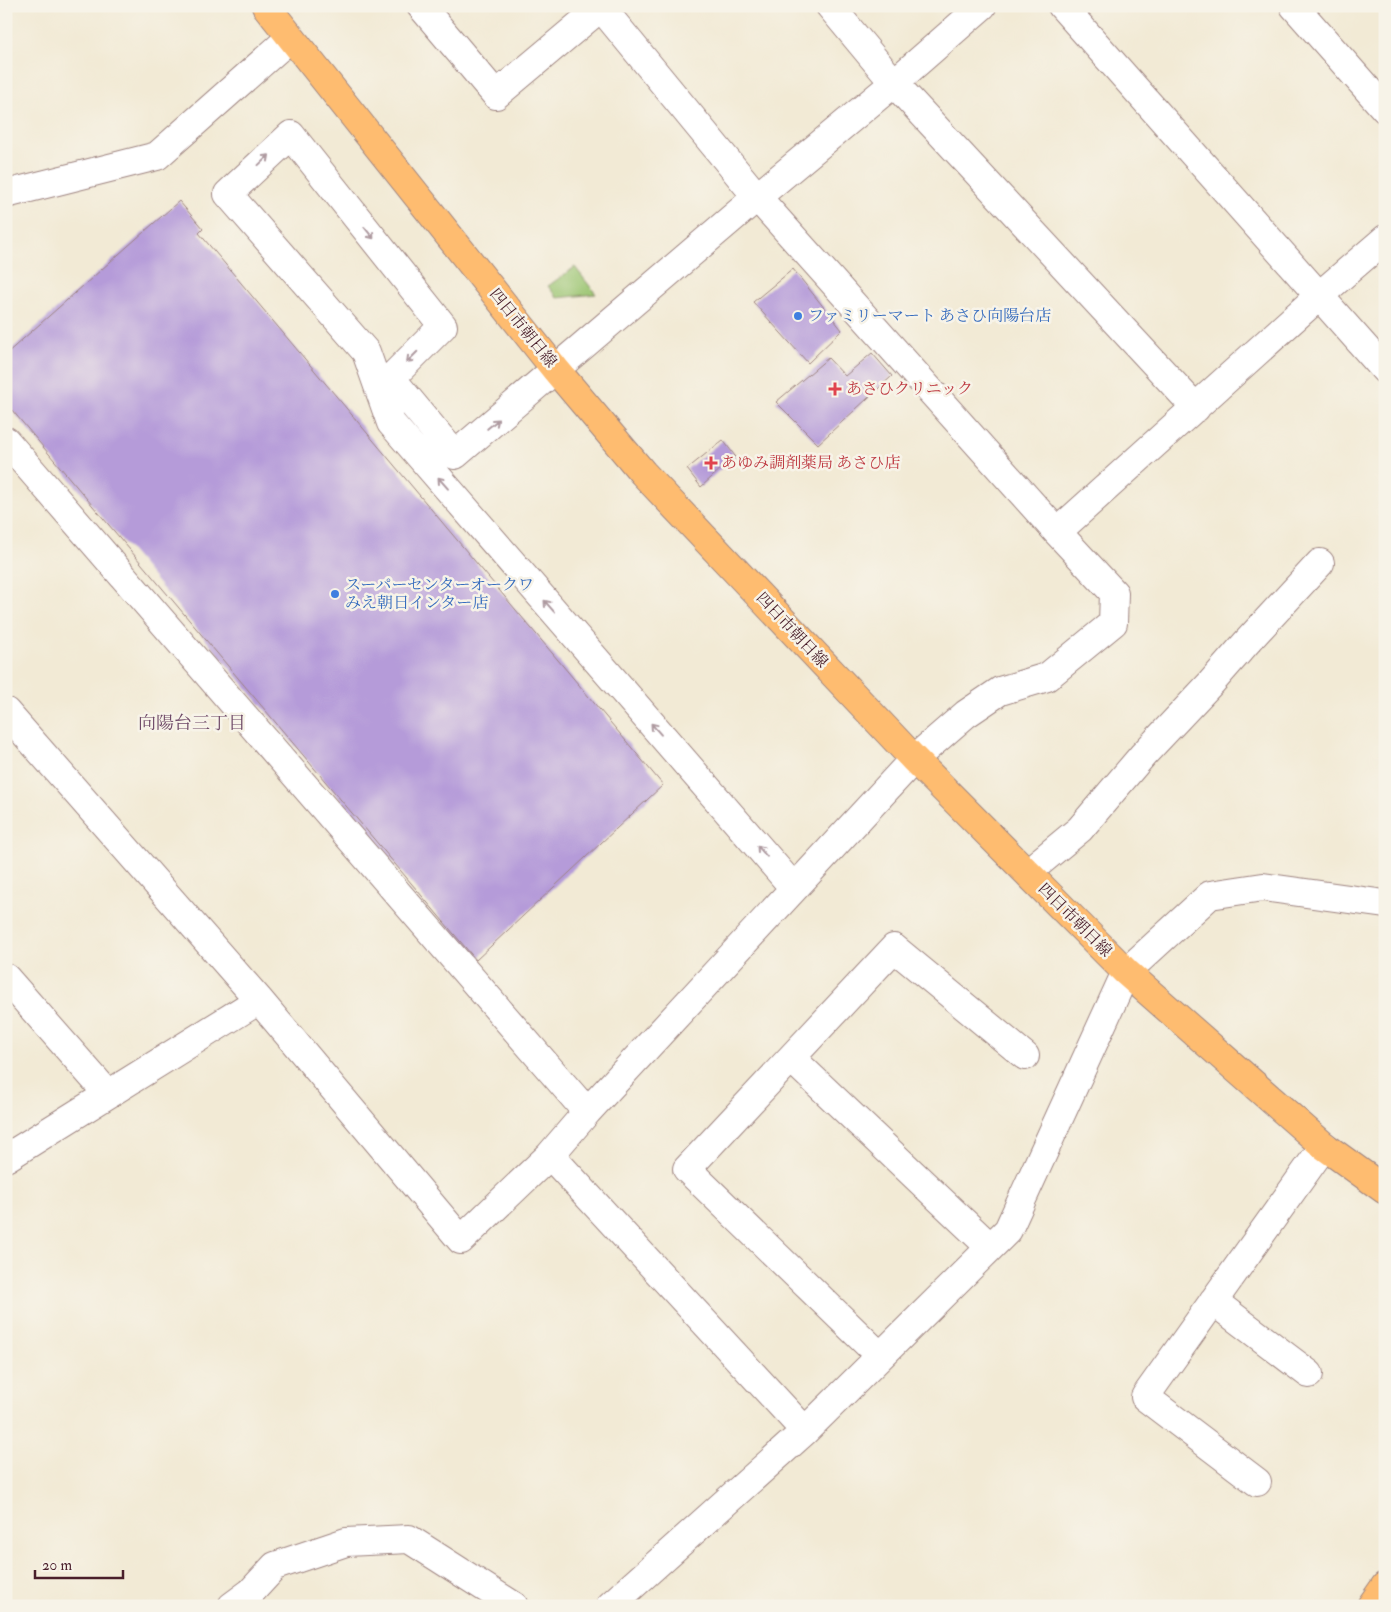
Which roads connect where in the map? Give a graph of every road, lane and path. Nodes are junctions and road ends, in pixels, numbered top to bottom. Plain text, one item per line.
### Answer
1 (266, 6) edge
2 (421, 6) edge
3 (830, 6) edge
4 (982, 6) edge
5 (1062, 6) edge
6 (1294, 6) edge
7 (600, 7) edge
8 (290, 38) junction
9 (894, 83) junction
10 (1385, 109) edge
11 (6, 194) edge
12 (757, 198) junction
13 (1385, 239) edge
14 (1320, 295) junction
15 (556, 370) junction
16 (1385, 370) edge
17 (1196, 408) junction
18 (6, 441) edge
19 (1057, 532) junction
20 (1320, 563) dead end
21 (6, 712) edge
22 (914, 759) junction
23 (1028, 872) junction
24 (794, 888) junction
25 (1385, 904) edge
26 (1126, 972) junction
27 (6, 978) edge
28 (259, 1000) junction
29 (1025, 1056) dead end
30 (791, 1058) junction
31 (108, 1094) junction
32 (587, 1112) junction
33 (1324, 1146) junction
34 (550, 1155) junction
35 (6, 1158) edge
36 (1385, 1190) edge
37 (990, 1247) junction
38 (1213, 1301) junction
39 (880, 1356) junction
40 (1309, 1374) dead end
41 (804, 1431) junction
42 (1257, 1482) dead end
43 (1385, 1586) edge
44 (232, 1606) edge
45 (514, 1606) edge
46 (610, 1606) edge
47 (1371, 1606) edge

1 - 8 main road, 四日市朝日線
2 - 7 street
3 - 9 street
4 - 9 street
5 - 14 street
6 - 10 street
7 - 12 street
8 - 11 street
8 - 15 main road, 四日市朝日線
9 - 12 street
9 - 17 street
12 - 15 street
12 - 19 street
13 - 14 street
14 - 16 street
14 - 17 street
15 - 22 main road, 四日市朝日線
24 -> 15 street
17 - 19 street
18 - 32 street
19 - 22 street
20 - 23 street
21 - 28 street
22 - 23 main road, 四日市朝日線
22 - 24 street
23 - 26 main road, 四日市朝日線
24 - 32 street
25 - 26 street
26 - 33 main road, 四日市朝日線
26 - 37 street
27 - 31 street
28 - 31 street
28 - 34 street
29 - 30 street
30 - 37 street
30 - 39 street
31 - 35 street
32 - 34 street
33 - 36 main road, 四日市朝日線
33 - 38 street
34 - 41 street
37 - 39 street
38 - 40 street
38 - 42 street
39 - 41 street
41 - 46 street
43 - 47 main road
44 - 45 street

